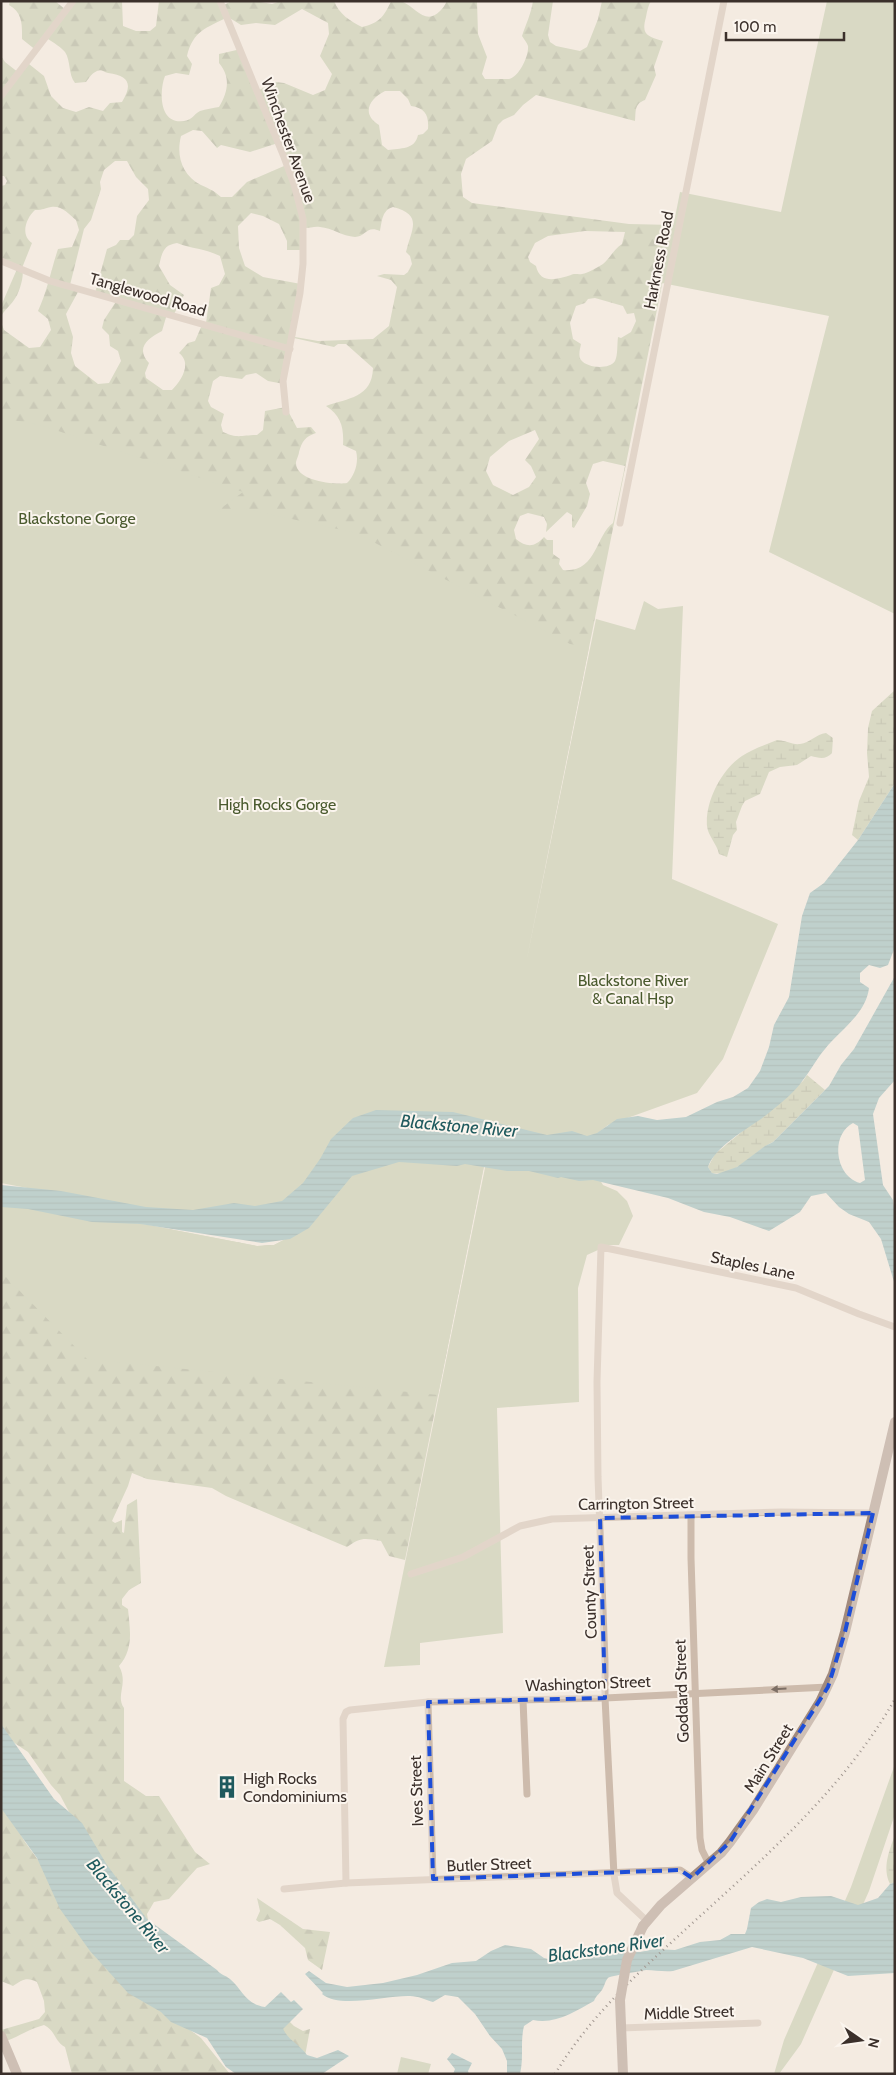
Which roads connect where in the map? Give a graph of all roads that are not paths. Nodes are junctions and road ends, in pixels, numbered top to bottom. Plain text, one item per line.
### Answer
1 (73, 1) edge
2 (220, 1) edge
3 (724, 1) edge
4 (1, 96) edge
5 (1, 261) edge
6 (290, 349) junction
7 (286, 412) dead end
8 (620, 523) dead end
9 (601, 1248) joint
10 (895, 1327) edge
11 (895, 1422) edge
12 (873, 1513) junction
13 (692, 1516) junction
14 (600, 1518) junction
15 (411, 1574) dead end
16 (828, 1687) junction
17 (696, 1693) junction
18 (605, 1698) junction
19 (523, 1700) junction
20 (428, 1702) junction
21 (527, 1794) dead end
22 (709, 1864) junction
23 (614, 1872) junction
24 (692, 1878) junction
25 (433, 1879) junction
26 (346, 1884) junction
27 (284, 1890) dead end
28 (645, 1924) junction
29 (758, 2024) dead end
30 (621, 2028) junction
31 (1, 2036) edge
32 (17, 2074) edge
33 (623, 2074) edge

1 - 4 street
2 - 6 street, Winchester Avenue
3 - 8 street, Harkness Road
5 - 6 street, Tanglewood Road
6 - 7 street, Winchester Avenue
9 - 10 street, Staples Lane
9 - 14 street, County Street
11 - 12 main road, Main Street
12 - 13 street, Carrington Street
12 - 16 main road, Main Street
13 - 14 street, Carrington Street
13 - 17 street, Goddard Street
14 - 15 street, Carrington Street
14 - 18 street, County Street
16 -> 17 street, Washington Street
16 - 22 main road, Main Street
17 - 18 street, Washington Street
17 - 22 street, Goddard Street
18 - 19 street, Washington Street
18 - 23 street, County Street
19 - 20 street, Washington Street
19 - 21 street
20 - 25 street, Ives Street
20 - 26 street, Washington Street
22 - 24 main road, Main Street
23 - 24 street, Butler Street
23 - 25 street, Butler Street
23 - 28 street, County Street
24 - 28 main road, Main Street
25 - 26 street, Butler Street
26 - 27 street, Butler Street
28 - 30 main road, Main Street, bridge
29 - 30 street, Middle Street
30 - 33 main road, Main Street
31 - 32 main road

